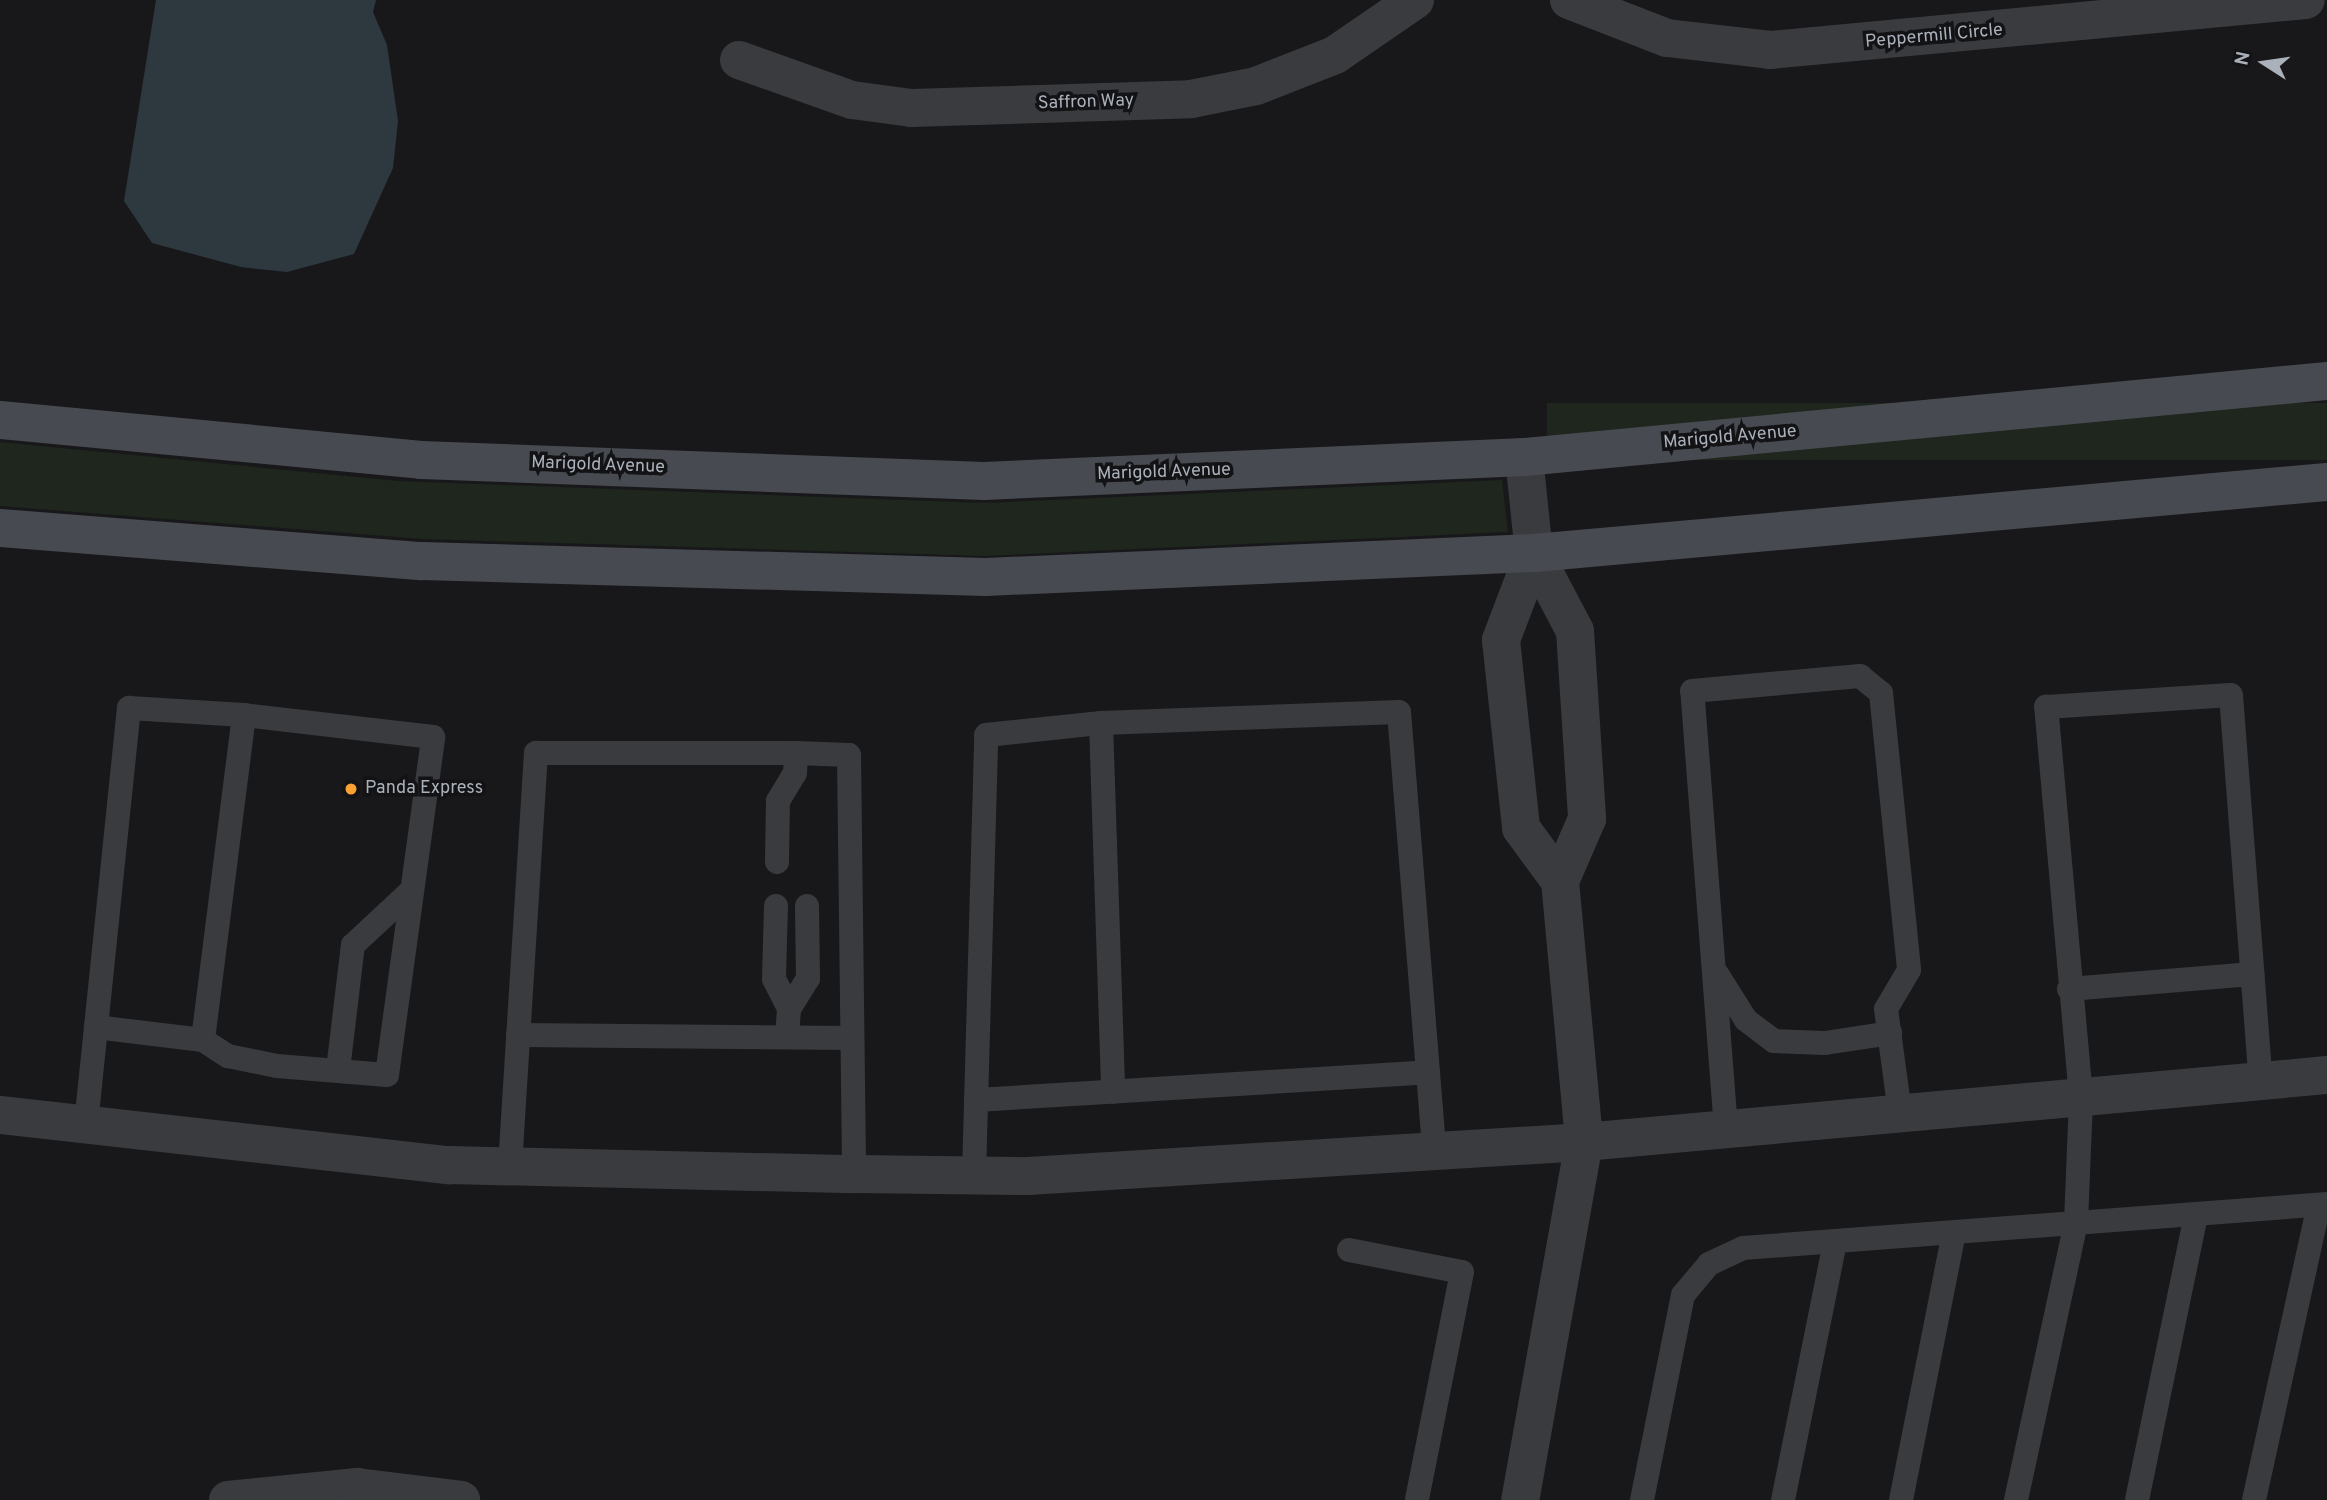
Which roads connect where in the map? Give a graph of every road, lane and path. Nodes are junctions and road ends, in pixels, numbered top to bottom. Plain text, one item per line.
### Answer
1 (1415, 0) edge
2 (1569, 0) edge
3 (2306, 0) edge
4 (739, 60) dead end
5 (2327, 381) edge
6 (0, 420) edge
7 (1524, 457) junction
8 (2327, 482) edge
9 (0, 528) edge
10 (1534, 553) junction
11 (244, 715) junction
12 (1101, 723) junction
13 (796, 753) junction
14 (777, 862) dead end
15 (1560, 881) junction
16 (410, 892) junction
17 (776, 906) dead end
18 (807, 906) dead end
19 (1715, 971) junction
20 (2252, 974) junction
21 (2069, 989) junction
22 (789, 1009) junction
23 (96, 1027) junction
24 (1890, 1033) junction
25 (518, 1035) junction
26 (787, 1037) junction
27 (852, 1038) junction
28 (203, 1040) junction
29 (338, 1070) junction
30 (1428, 1072) junction
31 (2327, 1075) edge
32 (2261, 1080) junction
33 (1113, 1092) junction
34 (2081, 1097) junction
35 (976, 1100) junction
36 (1900, 1113) junction
37 (0, 1115) edge
38 (86, 1124) junction
39 (1726, 1129) junction
40 (1584, 1142) junction
41 (1434, 1151) junction
42 (510, 1166) junction
43 (854, 1174) junction
44 (974, 1175) junction
45 (2323, 1204) edge
46 (2196, 1214) junction
47 (2076, 1223) junction
48 (1954, 1233) junction
49 (1835, 1241) junction
50 (1349, 1250) dead end
51 (228, 1500) edge
52 (461, 1500) edge
53 (1417, 1500) edge
54 (1520, 1500) edge
55 (1642, 1500) edge
56 (1783, 1500) edge
57 (1901, 1500) edge
58 (2016, 1500) edge
59 (2137, 1500) edge
60 (2254, 1500) edge

1 - 4 street, Saffron Way
2 - 3 street, Peppermill Circle
5 - 7 main road, Marigold Avenue
6 - 7 main road, Marigold Avenue
7 - 10 street
8 - 10 main road
9 - 10 main road
10 - 15 street
10 - 15 street
11 - 16 lane
11 - 23 lane
11 - 28 lane
12 - 30 lane
12 - 33 lane
12 - 35 lane
13 - 14 lane
13 - 25 lane
13 - 27 lane
15 - 40 street
16 - 29 lane
16 - 29 lane
17 - 22 lane
18 - 22 lane
19 - 24 lane
19 - 24 lane
19 - 39 lane
20 - 21 lane
20 - 21 lane
20 - 32 lane
21 - 34 lane
22 - 26 lane
23 - 28 lane
23 - 38 lane
24 - 36 lane
25 - 26 lane
25 - 42 lane
26 - 27 lane
27 - 43 lane
28 - 29 lane
30 - 33 lane
30 - 41 lane
31 - 32 street
32 - 34 street
33 - 35 lane
34 - 36 street
34 - 47 lane
35 - 44 lane
36 - 39 street
37 - 38 street
38 - 42 street
39 - 40 street
40 - 41 street
40 - 54 street
41 - 44 street
42 - 43 street
43 - 44 street
45 - 46 lane
45 - 60 lane
46 - 47 lane
46 - 59 lane
47 - 48 lane
47 - 58 lane
48 - 49 lane
48 - 57 lane
49 - 55 lane
49 - 56 lane
50 - 53 lane
51 - 52 street

